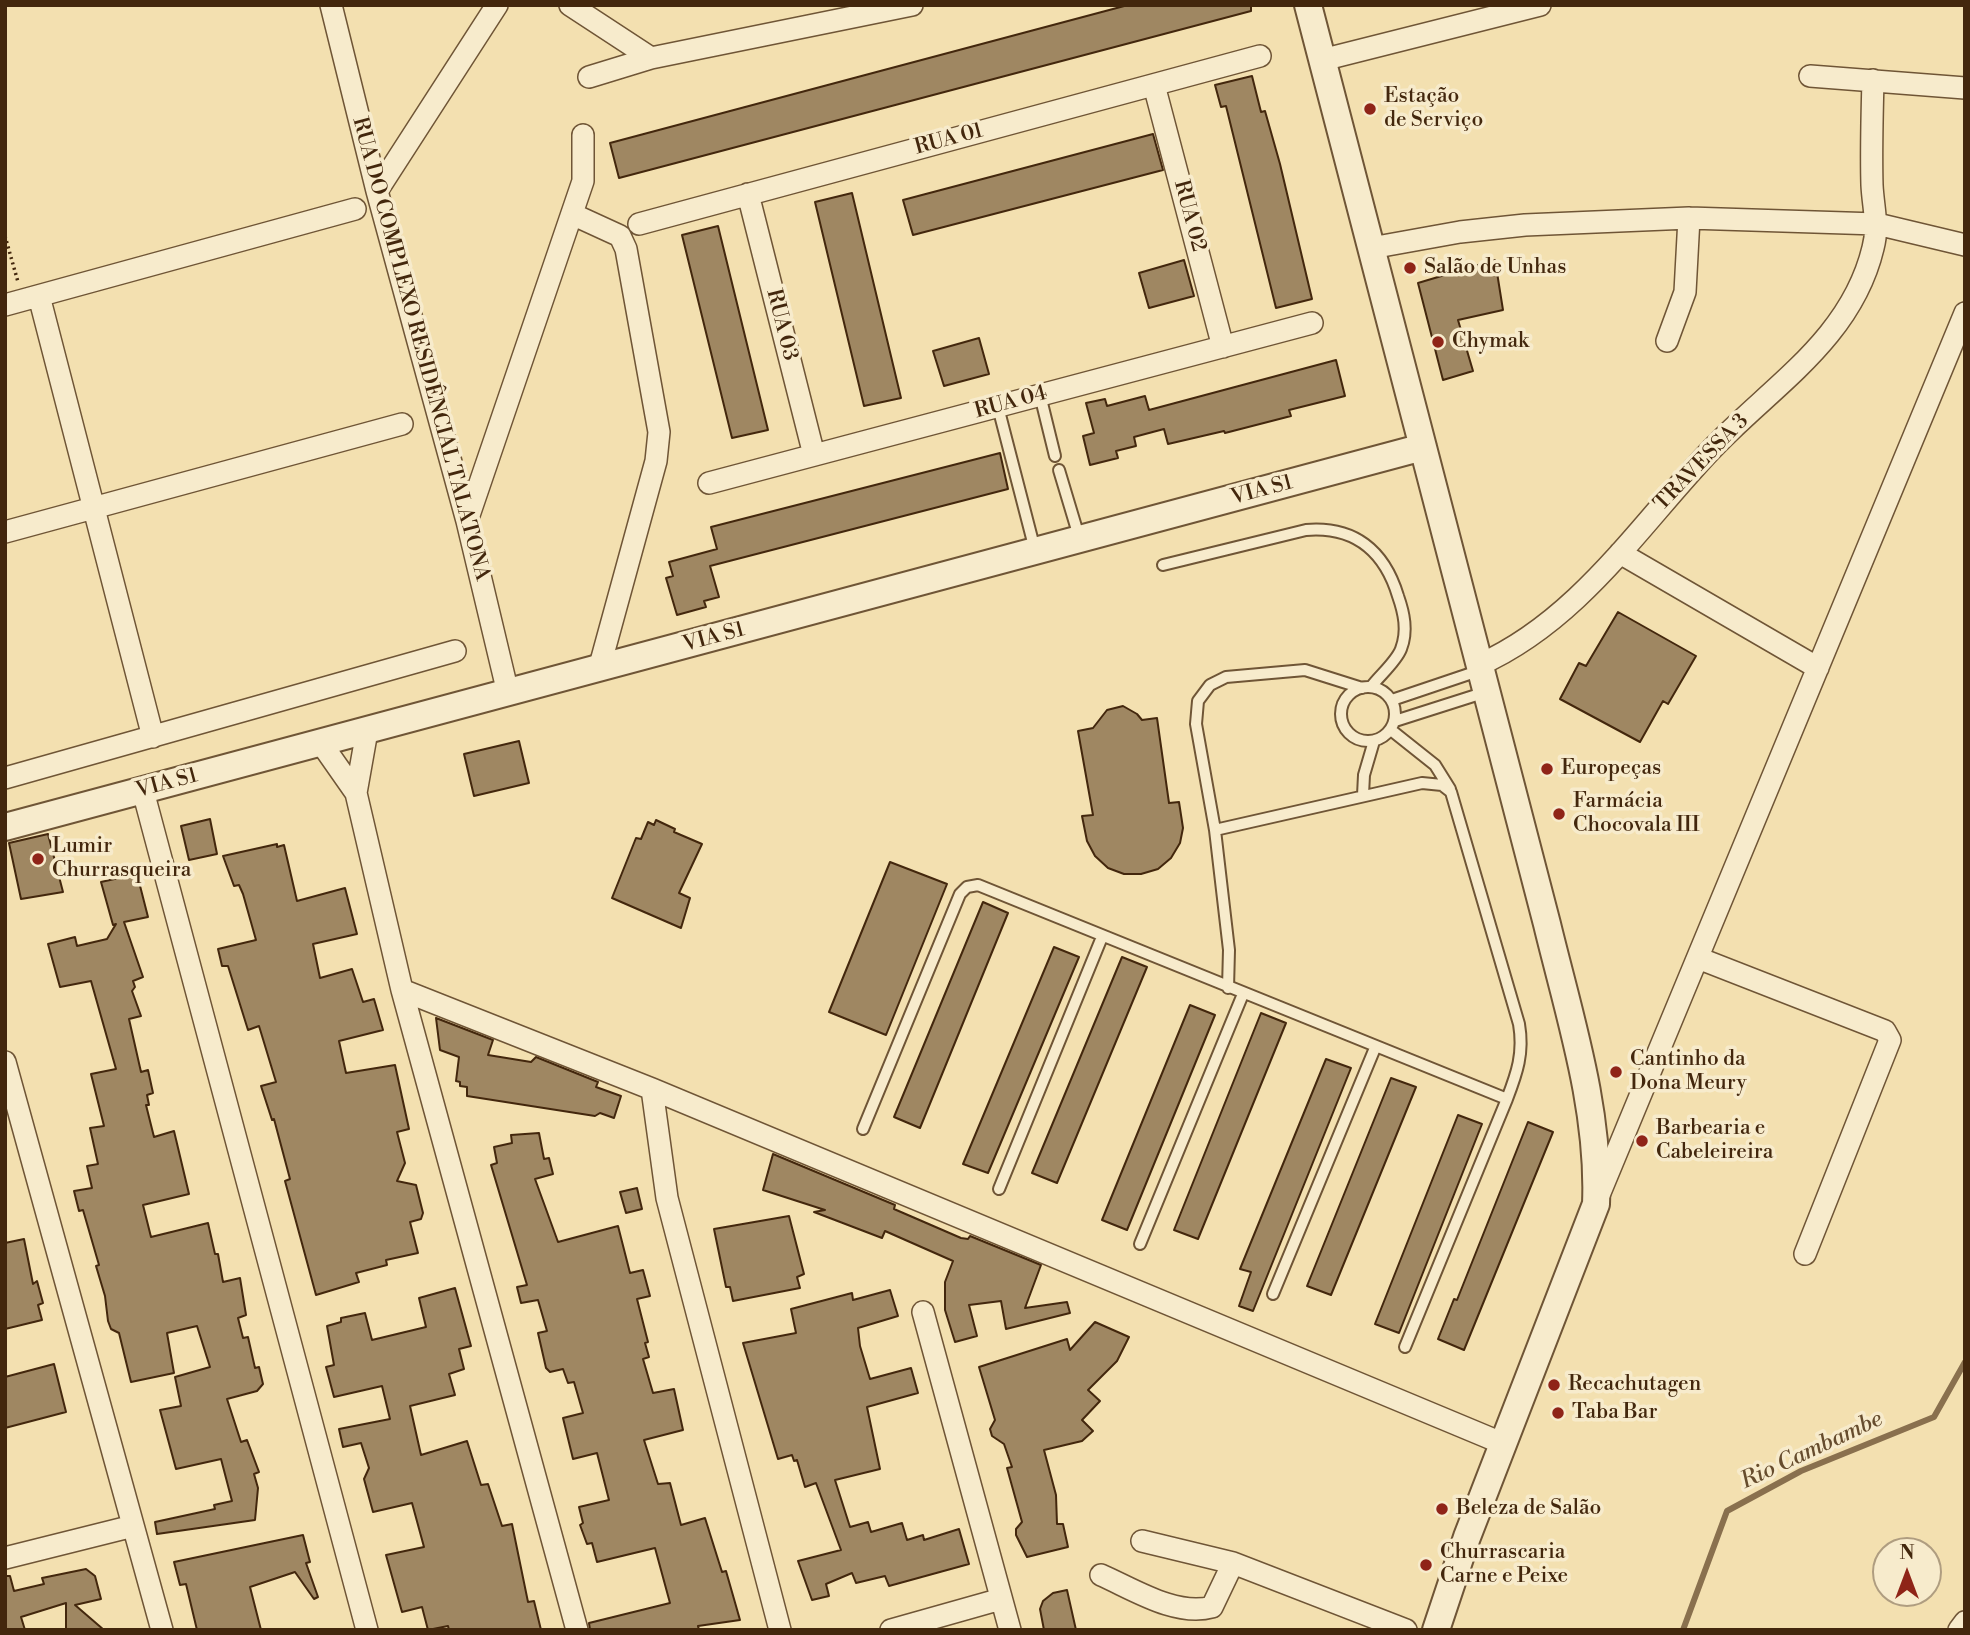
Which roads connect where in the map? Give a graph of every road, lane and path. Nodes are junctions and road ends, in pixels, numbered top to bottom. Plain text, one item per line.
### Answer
1 (331, 5) edge
2 (497, 5) edge
3 (570, 5) edge
4 (912, 5) edge
5 (1308, 5) edge
6 (1540, 5) edge
7 (1260, 56) dead end
8 (651, 58) junction
9 (1322, 60) junction
10 (1810, 76) dead end
11 (589, 77) dead end
12 (1872, 80) junction
13 (1154, 85) junction
14 (1965, 88) edge
15 (583, 135) dead end
16 (377, 191) junction
17 (748, 194) junction
18 (355, 209) dead end
19 (572, 214) junction
20 (1689, 218) junction
21 (639, 223) dead end
22 (1877, 223) junction
23 (5, 236) edge
24 (1965, 245) edge
25 (1371, 248) junction
26 (18, 282) dead end
27 (39, 296) junction
28 (5, 305) edge
29 (1965, 313) edge
30 (1312, 323) dead end
31 (1667, 341) dead end
32 (1223, 346) junction
33 (1040, 395) junction
34 (998, 407) junction
35 (402, 424) dead end
36 (1423, 447) junction
37 (814, 455) junction
38 (1055, 456) dead end
39 (1059, 470) dead end
40 (709, 483) dead end
41 (93, 508) junction
42 (467, 521) junction
43 (5, 532) edge
44 (1080, 540) junction
45 (1035, 551) junction
46 (1620, 553) junction
47 (1163, 565) dead end
48 (455, 651) dead end
49 (599, 668) junction
50 (1818, 668) junction
51 (1482, 675) junction
52 (1366, 687) junction
53 (508, 693) junction
54 (1392, 700) junction
55 (1393, 726) junction
56 (367, 731) junction
57 (153, 737) junction
58 (1374, 741) junction
59 (321, 743) junction
60 (5, 778) edge
61 (143, 791) junction
62 (1451, 792) junction
63 (356, 793) junction
64 (1363, 794) junction
65 (5, 827) edge
66 (1215, 830) junction
67 (1102, 937) junction
68 (1698, 958) junction
69 (1228, 988) junction
70 (402, 990) junction
71 (1243, 994) junction
72 (1375, 1048) junction
73 (5, 1062) edge
74 (652, 1089) junction
75 (1507, 1099) junction
76 (863, 1129) dead end
77 (14, 1136) edge
78 (999, 1189) dead end
79 (1596, 1204) junction
80 (1140, 1244) dead end
81 (1805, 1254) dead end
82 (1273, 1294) dead end
83 (923, 1312) dead end
84 (1405, 1347) dead end
85 (1504, 1444) junction
86 (133, 1526) junction
87 (1142, 1541) dead end
88 (5, 1558) edge
89 (1233, 1563) junction
90 (1101, 1575) dead end
91 (1001, 1599) junction
92 (1965, 1622) edge
93 (162, 1630) edge
94 (367, 1630) edge
95 (578, 1630) edge
96 (780, 1630) edge
97 (891, 1630) edge
98 (1010, 1630) edge
99 (1406, 1630) edge
100 (1436, 1630) edge
101 (1959, 1630) edge

1 - 16 street, RUA DO COMPLEXO RESIDÊNCIAL TALATONA
2 - 16 street
3 - 8 street
4 - 8 street
5 - 9 street
6 - 9 street
7 - 13 street, RUA 01
8 - 11 street
9 - 25 street
10 - 12 street
12 - 14 street
12 - 22 street, TRAVESSA 3
13 - 17 street, RUA 01
13 - 32 street, RUA 02
15 - 19 street
16 - 42 street, RUA DO COMPLEXO RESIDÊNCIAL TALATONA
17 - 21 street, RUA 01
17 - 37 street, RUA 03
18 - 27 street
19 - 42 street
19 - 49 street
20 - 22 street
20 - 25 street
20 - 31 street
22 - 24 street
22 - 46 street, TRAVESSA 3
23 - 26 path
25 - 36 street
27 - 28 street
27 - 41 street
29 - 50 street
30 - 32 street, RUA 04
32 - 33 street, RUA 04
33 - 34 street, RUA 04
33 - 38 lane
34 - 37 street, RUA 04
34 - 45 lane
35 - 41 street
36 - 44 street, VIA S1
36 - 51 street
37 - 40 street, RUA 04
39 - 44 lane
41 - 43 street
41 - 57 street
42 - 53 street, RUA DO COMPLEXO RESIDÊNCIAL TALATONA
44 - 45 street, VIA S1
45 - 49 street, VIA S1
46 - 50 street
46 - 51 street, TRAVESSA 3
47 - 52 lane
48 - 57 street
49 - 53 street, VIA S1
50 - 68 street
51 - 54 lane
51 - 55 lane
51 - 79 street
52 - 54 lane
52 - 58 lane
52 - 66 lane
53 - 56 street, VIA S1
54 - 55 lane
55 - 58 lane
55 - 62 lane
56 - 59 street, VIA S1
56 - 63 street
57 - 60 street
58 - 64 lane
59 - 61 street, VIA S1
59 - 63 street
61 - 65 street, VIA S1
61 - 94 street
62 - 64 lane
62 - 75 lane
63 - 70 street
64 - 66 lane
66 - 69 lane
67 - 69 lane
67 - 76 lane
67 - 78 lane
68 - 79 street
68 - 81 street
69 - 71 lane
70 - 74 street
70 - 95 street
71 - 72 lane
71 - 80 lane
72 - 75 lane
72 - 82 lane
73 - 77 street
74 - 85 street
74 - 96 street
75 - 84 lane
77 - 86 street
79 - 85 street
83 - 91 street
85 - 100 street
86 - 88 street
86 - 93 street
87 - 89 street
89 - 90 street
89 - 99 street
91 - 97 street
91 - 98 street
92 - 101 street

